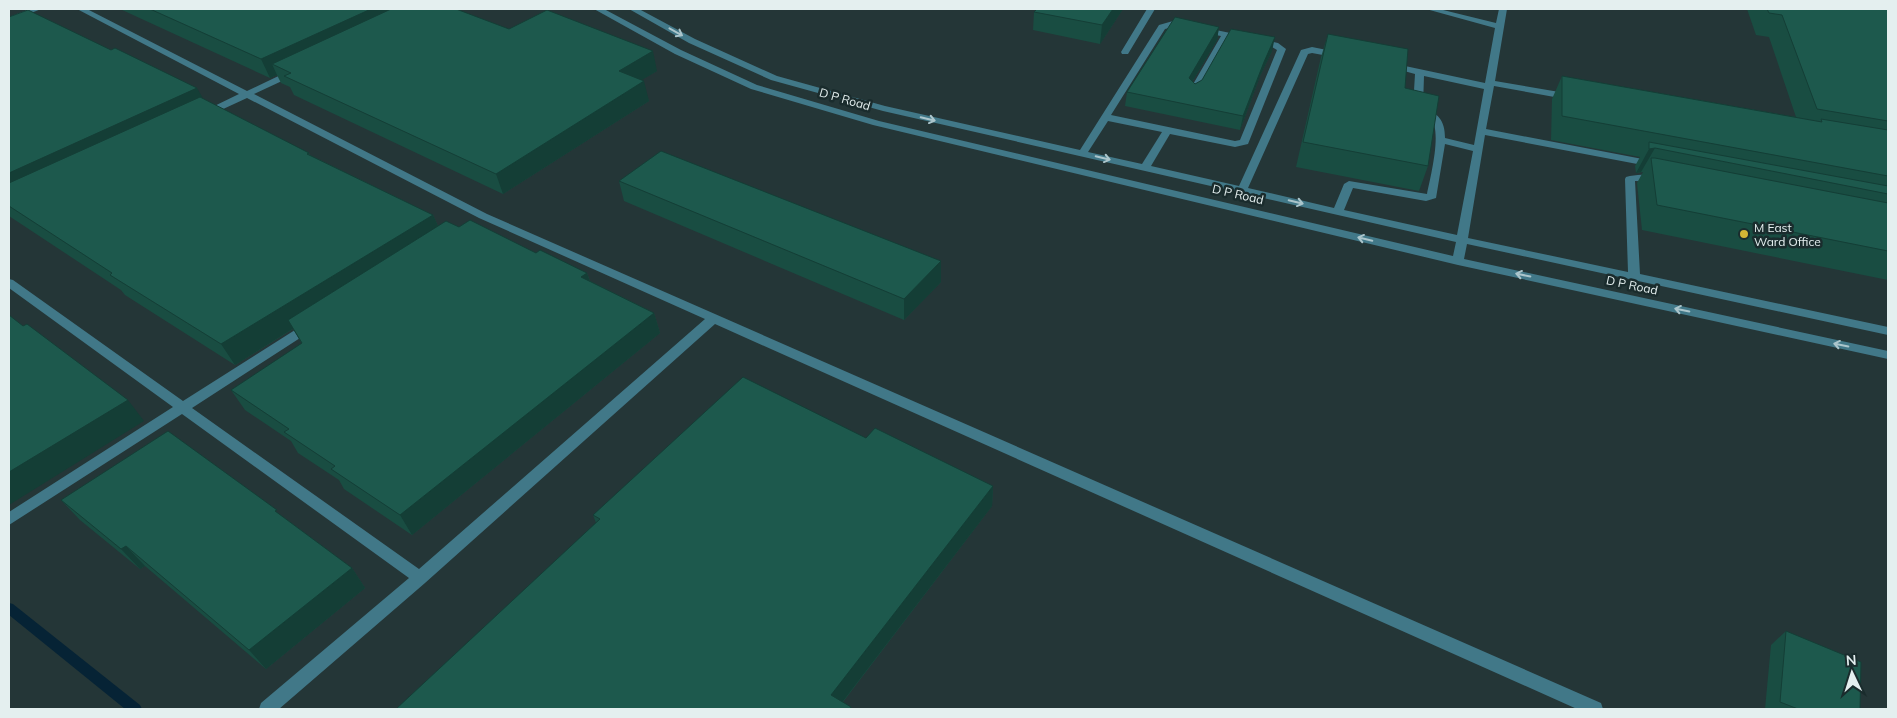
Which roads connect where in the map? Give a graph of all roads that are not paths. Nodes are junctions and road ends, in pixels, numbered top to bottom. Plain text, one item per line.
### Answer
1 (37, 9) edge
2 (81, 9) edge
3 (598, 9) edge
4 (633, 9) edge
5 (1151, 9) edge
6 (1430, 9) edge
7 (1503, 9) edge
8 (9, 20) edge
9 (1500, 27) junction
10 (1226, 35) junction
11 (1125, 52) dead end
12 (1351, 58) edge
13 (1381, 64) edge
14 (748, 66) junction
15 (299, 70) edge
16 (1420, 72) junction
17 (730, 76) junction
18 (1489, 85) junction
19 (247, 94) junction
20 (1193, 94) edge
21 (1579, 99) edge
22 (902, 112) junction
23 (1105, 117) junction
24 (194, 119) edge
25 (891, 126) junction
26 (1167, 131) junction
27 (1482, 131) junction
28 (1440, 140) junction
29 (1478, 149) junction
30 (1082, 154) junction
31 (1665, 166) edge
32 (1145, 168) junction
33 (1670, 182) edge
34 (1242, 190) junction
35 (1338, 212) junction
36 (483, 216) junction
37 (466, 226) edge
38 (1462, 240) junction
39 (1458, 261) junction
40 (1634, 278) junction
41 (9, 284) edge
42 (323, 317) edge
43 (713, 319) junction
44 (1888, 332) edge
45 (1888, 355) edge
46 (180, 408) junction
47 (9, 519) edge
48 (420, 578) junction
49 (268, 709) edge
50 (1595, 709) edge

1 - 8 street
2 - 19 street
3 - 17 street, D P Road
4 -> 14 street, D P Road
5 - 11 street
6 - 9 street
7 - 9 street
9 - 18 street
10 - 20 street
10 - 23 street
10 - 26 street
12 - 34 street
13 - 16 street
14 - 17 street
14 - 22 street, D P Road
15 - 19 street
16 - 18 street
16 - 28 street
17 - 25 street, D P Road
18 - 21 street
18 - 27 street
19 - 24 street
19 - 36 street
22 - 25 street
22 -> 30 street, D P Road
23 - 26 street
23 - 30 street
39 -> 25 street, D P Road
26 - 32 street
27 - 29 street
27 - 31 street
28 - 29 street
28 - 35 street
29 - 38 street
30 -> 32 street, D P Road
32 - 34 street, D P Road
33 - 40 street
34 -> 35 street, D P Road
35 - 38 street, D P Road
36 - 37 street
36 - 43 street
38 - 39 street
38 - 40 street, D P Road
45 -> 39 street, D P Road
40 - 44 street, D P Road
41 - 46 street
42 - 46 street
43 - 48 street
43 - 50 street
46 - 47 street
46 - 48 street
48 - 49 street

